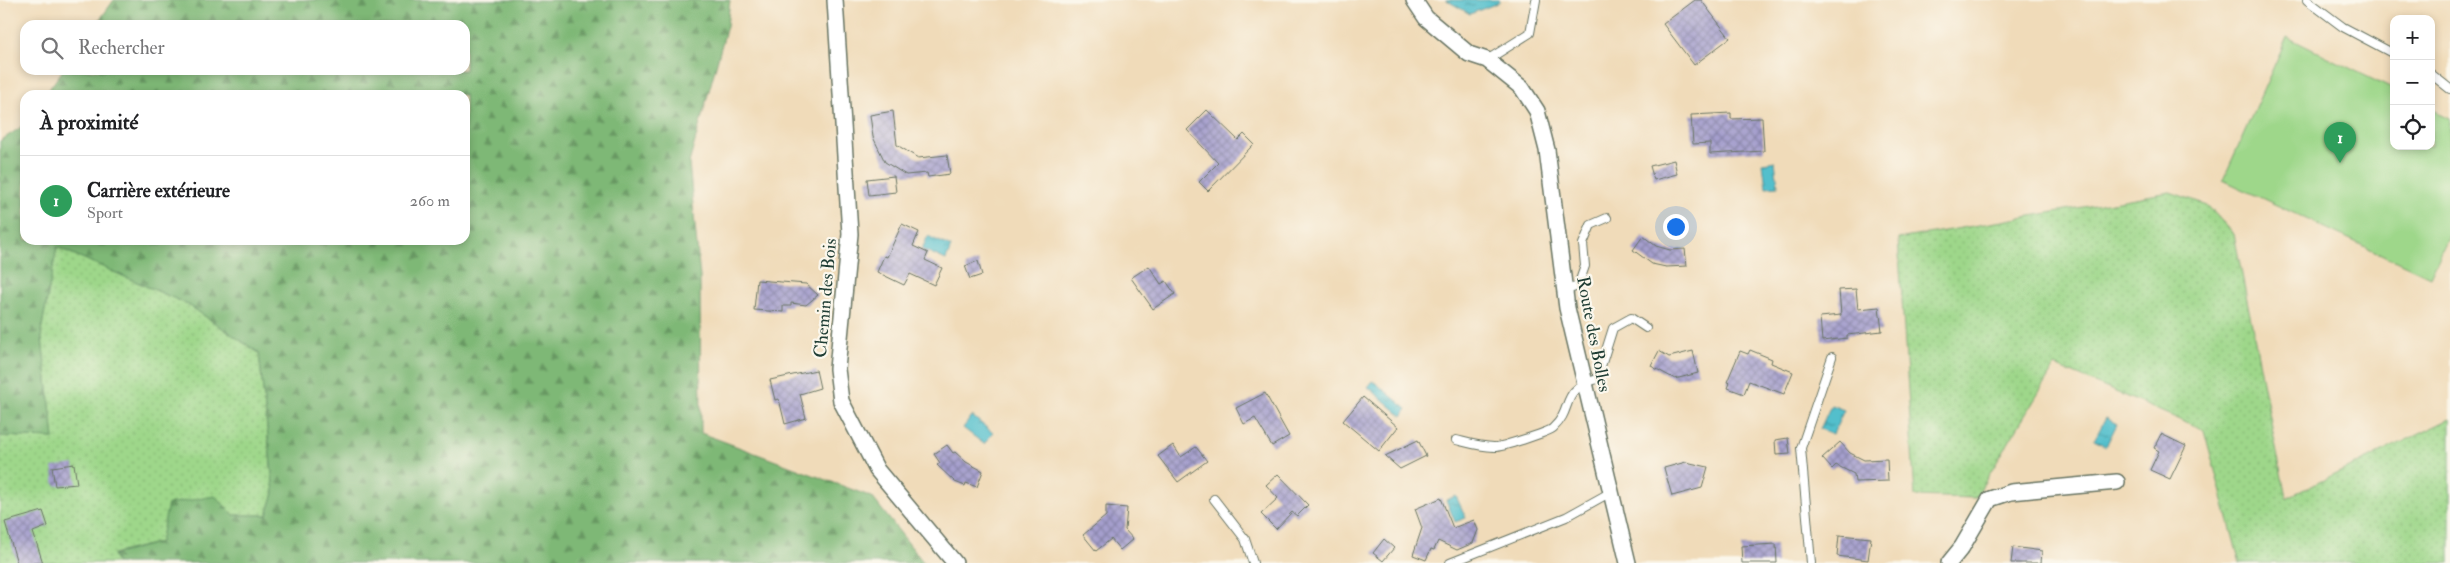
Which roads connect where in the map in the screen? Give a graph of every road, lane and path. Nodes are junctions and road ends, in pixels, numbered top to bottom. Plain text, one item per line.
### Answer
1 (835, 0) edge
2 (1414, 0) edge
3 (1536, 0) edge
4 (2307, 0) edge
5 (2390, 52) edge
6 (1488, 60) junction
7 (2435, 77) edge
8 (2450, 89) edge
9 (1607, 218) dead end
10 (1564, 291) junction
11 (1646, 328) dead end
12 (1832, 357) dead end
13 (1583, 383) junction
14 (1456, 440) dead end
15 (2117, 482) dead end
16 (1611, 492) junction
17 (1214, 498) dead end
18 (954, 563) edge
19 (1253, 563) edge
20 (1450, 563) edge
21 (1628, 563) edge
22 (1810, 563) edge
23 (1949, 563) edge

1 - 18 street, Chemin des Bois
2 - 6 street, Route des Bolles
3 - 6 lane
4 - 5 lane
6 - 10 street, Route des Bolles
7 - 8 lane
9 - 10 lane
10 - 13 street, Route des Bolles
11 - 13 lane
12 - 22 lane
13 - 14 lane
13 - 16 street, Route des Bolles
15 - 23 street
16 - 20 lane
16 - 21 street, Route des Bolles
17 - 19 lane

